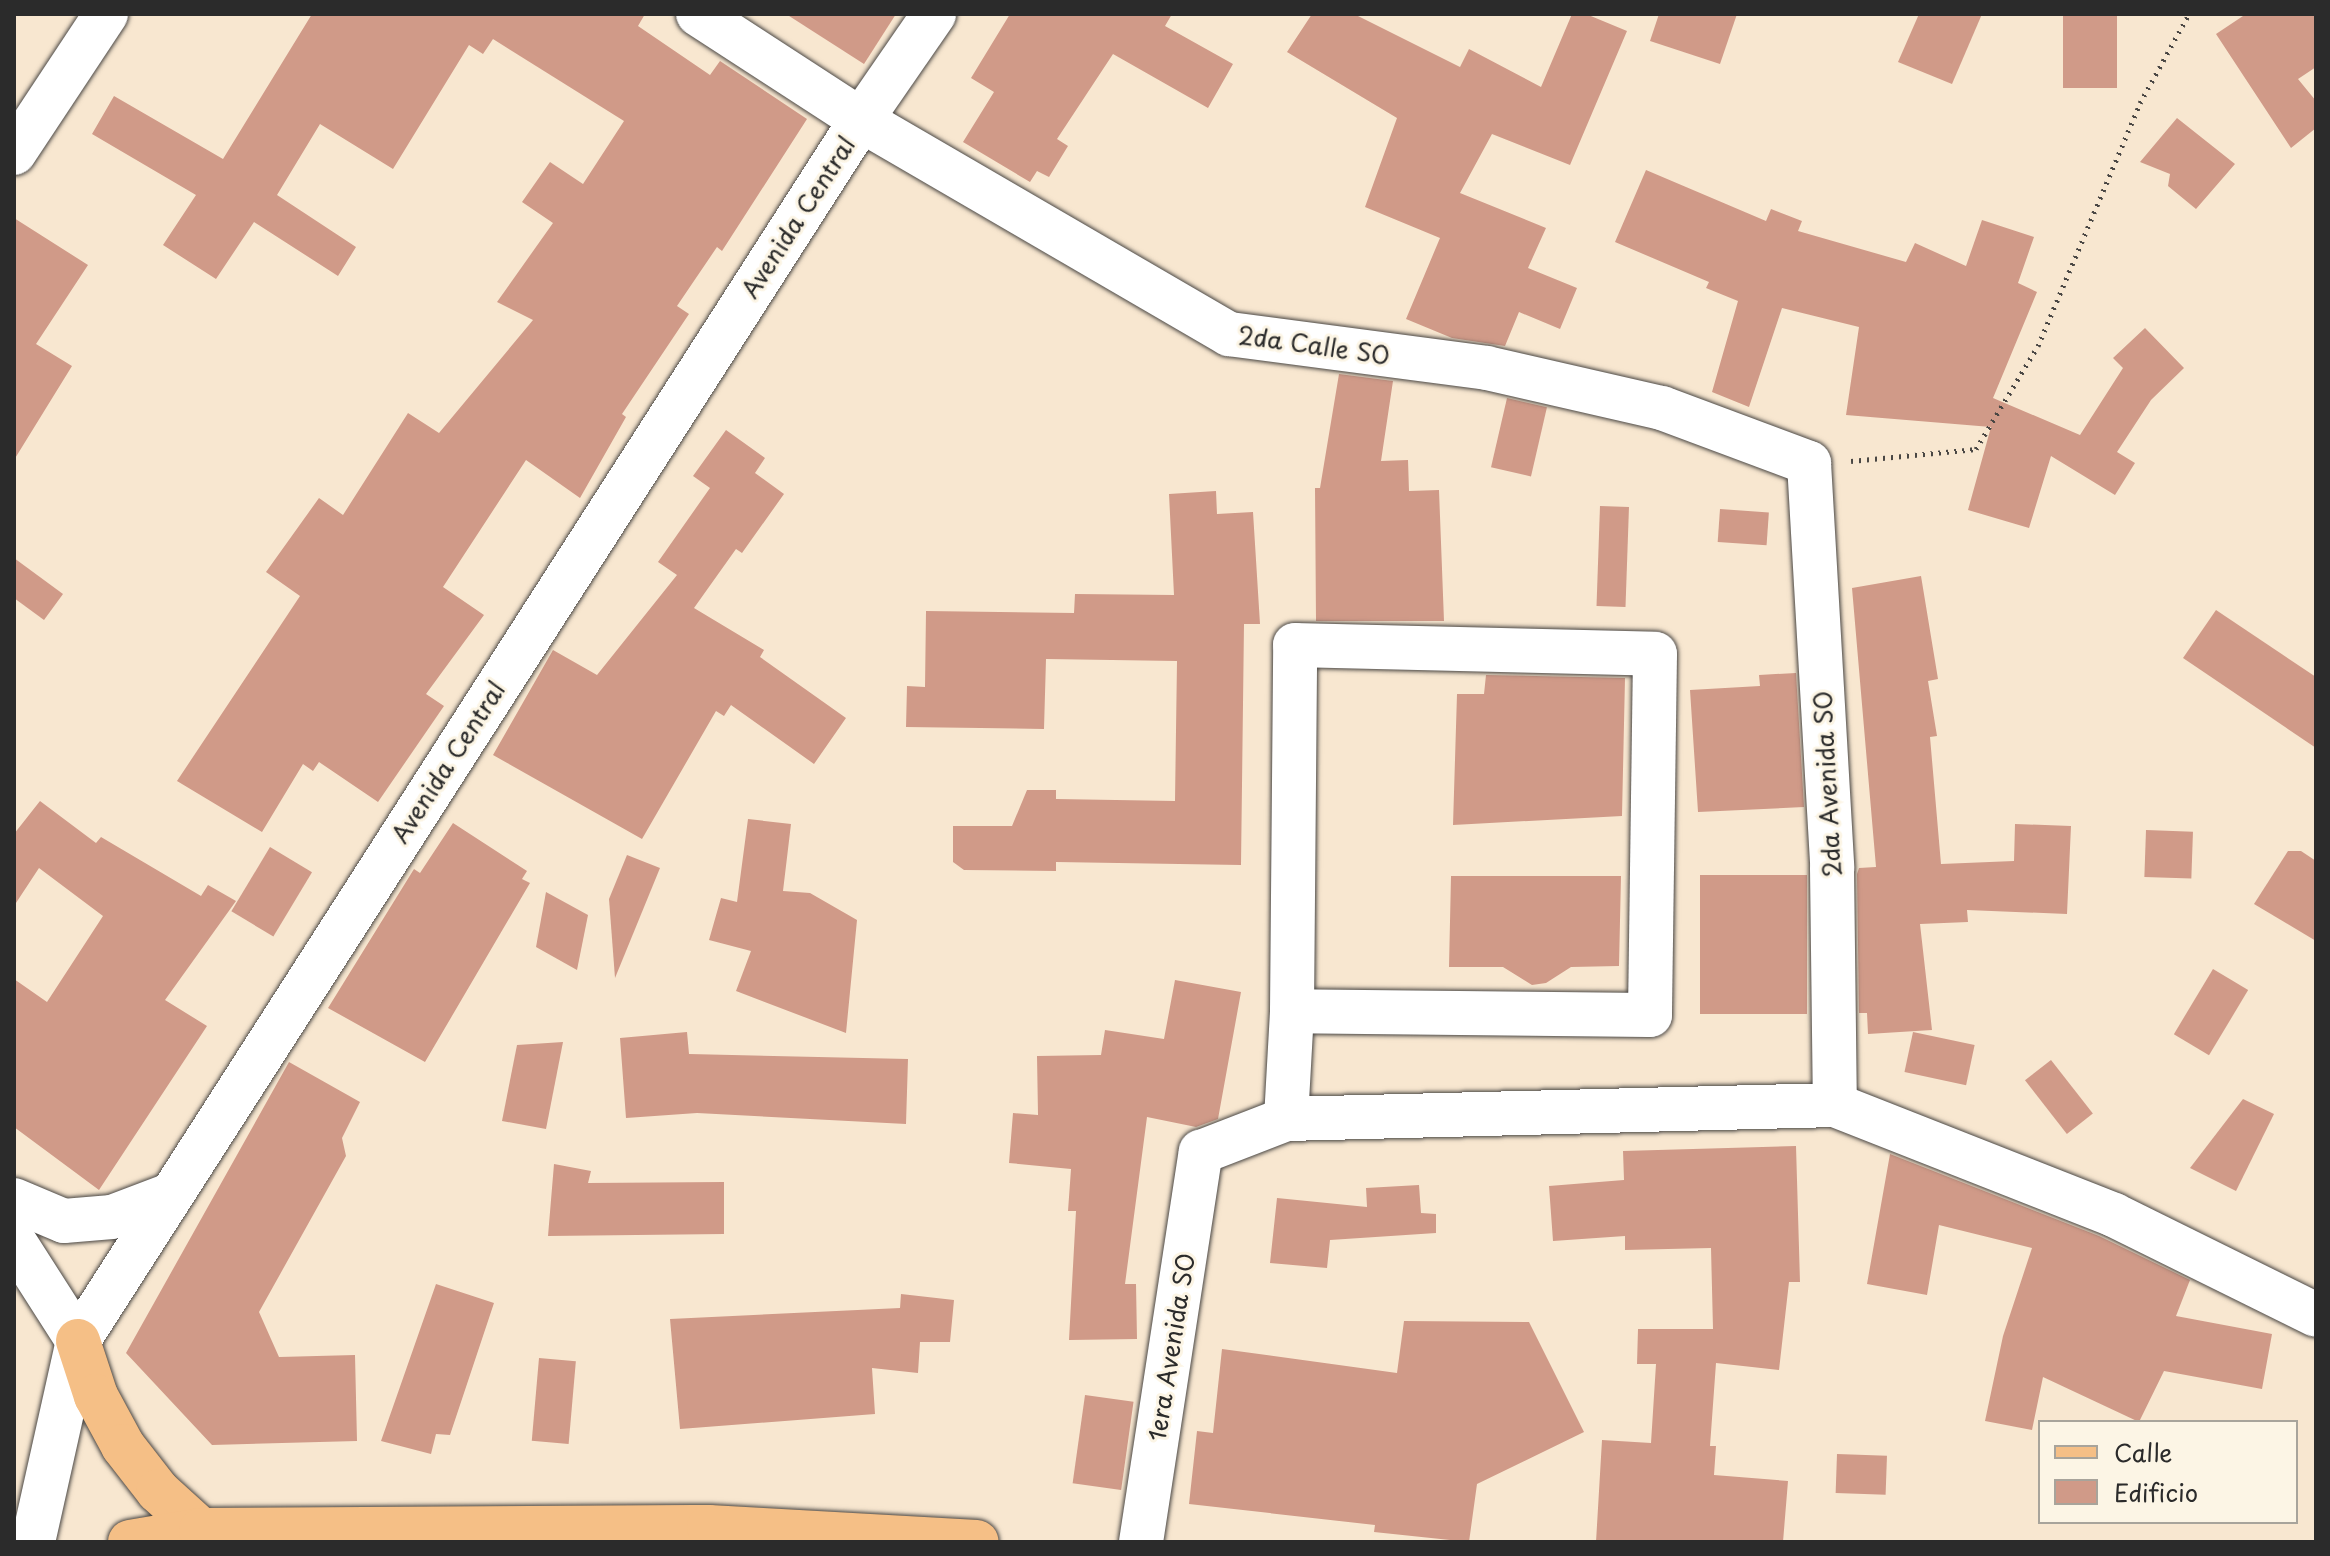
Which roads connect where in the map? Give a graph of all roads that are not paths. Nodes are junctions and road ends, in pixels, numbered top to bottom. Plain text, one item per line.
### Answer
1 (106, 14) edge
2 (698, 14) edge
3 (934, 14) edge
4 (861, 120) junction
5 (14, 153) edge
6 (1809, 463) joint
7 (1292, 1011) junction
8 (1835, 1105) junction
9 (1286, 1119) junction
10 (170, 1195) junction
11 (14, 1200) edge
12 (14, 1241) edge
13 (2316, 1315) edge
14 (78, 1341) junction
15 (201, 1530) junction
16 (33, 1542) edge
17 (130, 1542) edge
18 (977, 1542) edge
19 (1141, 1542) edge

1 - 5 street
2 - 4 street, 2da Calle SO
3 - 4 street, Avenida Central
4 - 6 street, 2da Calle SO
4 - 10 street, Avenida Central
6 - 8 street, 2da Avenida SO
7 - 7 street
7 - 9 street
8 - 9 street
8 - 13 street
9 - 19 street, 1era Avenida SO
10 - 11 street
10 - 14 street, Avenida Central
12 - 14 street
14 - 15 main road
14 - 16 street, Avenida Central
15 - 17 main road
15 - 18 main road

